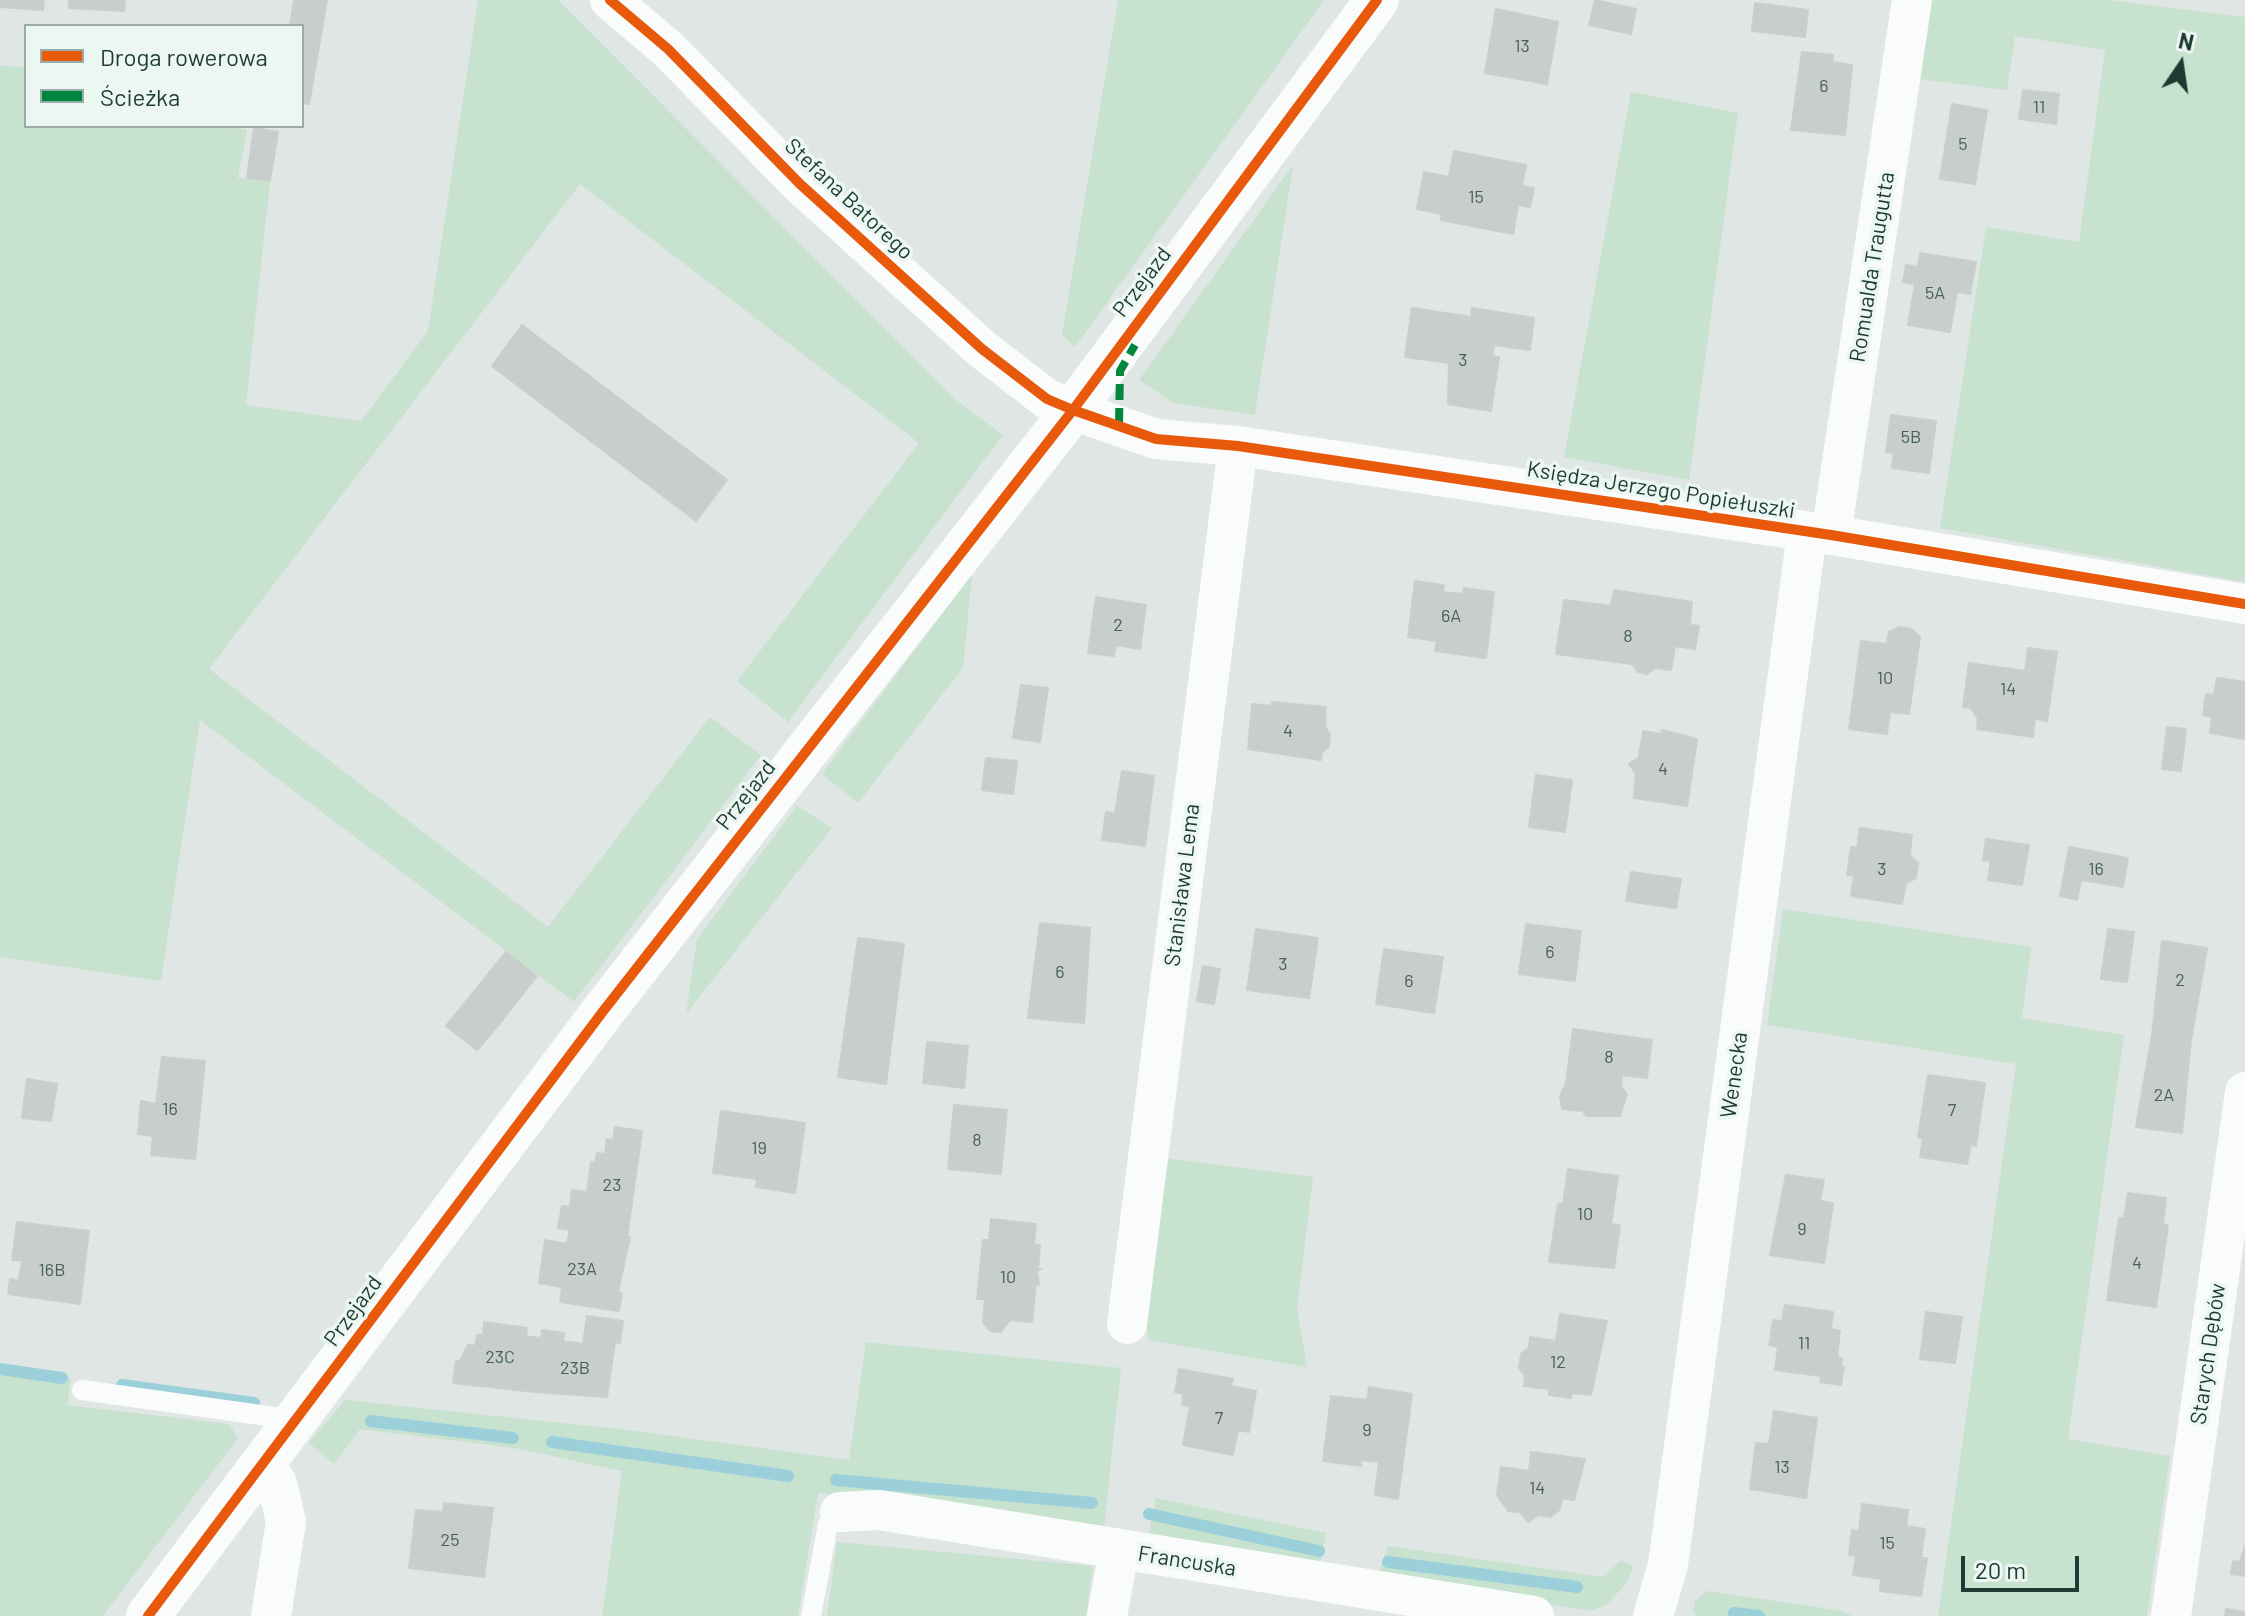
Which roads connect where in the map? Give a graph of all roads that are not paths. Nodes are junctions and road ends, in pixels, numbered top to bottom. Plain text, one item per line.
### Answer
1 (610, 0) edge
2 (1377, 0) edge
3 (1912, 0) edge
4 (1073, 410) junction
5 (1238, 446) junction
6 (1819, 534) junction
7 (2245, 604) edge
8 (2245, 1092) edge
9 (1127, 1324) dead end
10 (82, 1390) dead end
11 (298, 1420) junction
12 (263, 1465) junction
13 (840, 1512) joint
14 (1119, 1551) junction
15 (148, 1616) edge
16 (271, 1616) edge
17 (811, 1616) edge
18 (1107, 1616) edge
19 (1534, 1616) edge
20 (1653, 1616) edge
21 (2171, 1616) edge

1 - 4 street, Stefana Batorego
2 - 4 street, Przejazd
3 - 6 street, Romualda Traugutta
4 - 5 street, Księdza Jerzego Popiełuszki
4 - 11 street, Przejazd
5 - 6 street, Księdza Jerzego Popiełuszki
5 - 9 street, Stanisława Lema
6 - 7 street, Księdza Jerzego Popiełuszki
6 - 20 street, Wenecka
8 - 21 street, Starych Dębów
10 - 11 lane
11 - 12 street, Przejazd
12 - 15 street, Przejazd
12 - 16 street
13 - 14 street, Francuska
13 - 17 lane
14 - 18 street
14 - 19 street, Francuska

